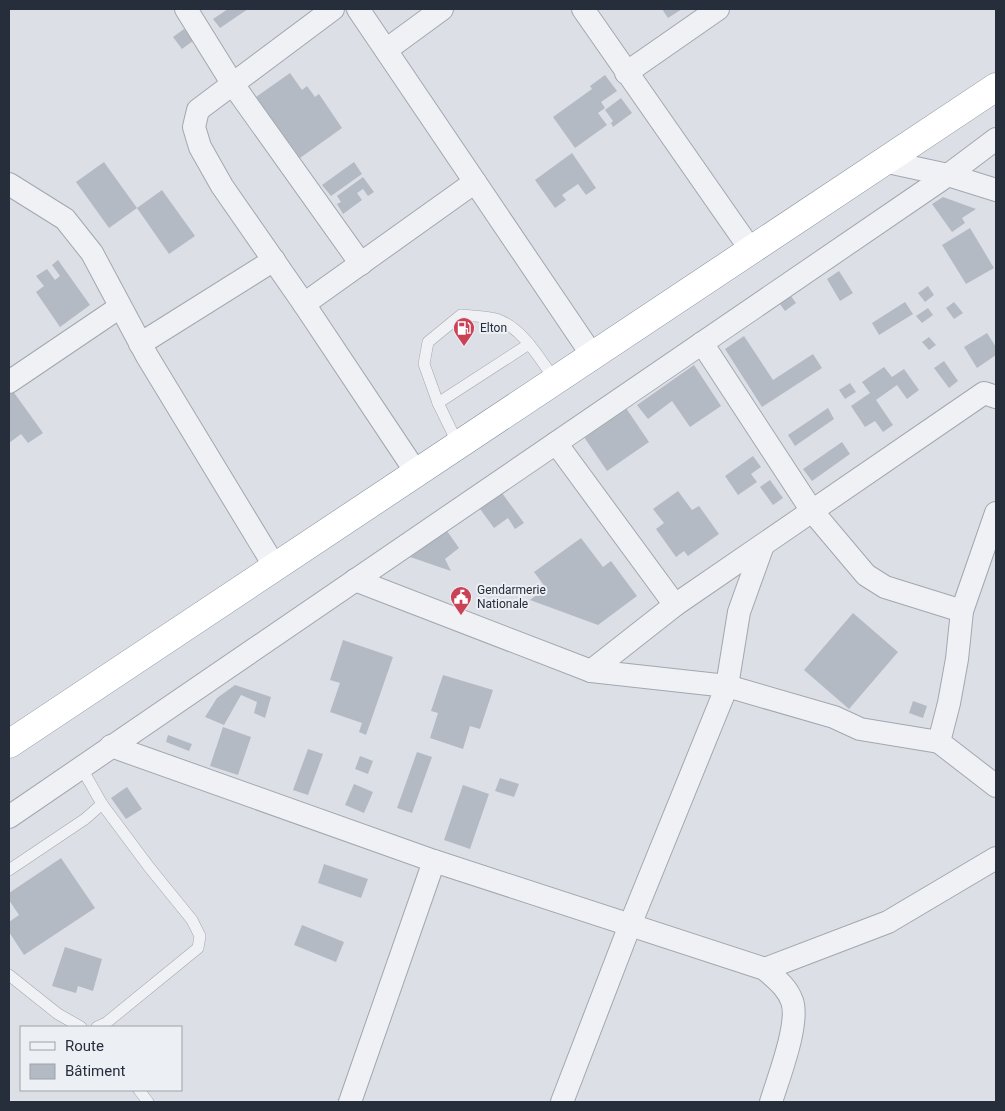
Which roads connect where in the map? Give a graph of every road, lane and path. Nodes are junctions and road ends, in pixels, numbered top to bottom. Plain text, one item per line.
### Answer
1 (186, 9) edge
2 (333, 9) edge
3 (358, 9) edge
4 (442, 9) edge
5 (582, 9) edge
6 (718, 9) edge
7 (386, 50) junction
8 (626, 73) junction
9 (232, 83) junction
10 (996, 87) edge
11 (996, 139) edge
12 (883, 161) junction
13 (948, 175) junction
14 (475, 182) junction
15 (9, 184) edge
16 (996, 190) edge
17 (751, 250) junction
18 (274, 260) junction
19 (361, 264) junction
20 (304, 304) junction
21 (120, 307) junction
22 (702, 343) junction
23 (140, 344) junction
24 (529, 344) junction
25 (592, 355) junction
26 (555, 380) junction
27 (9, 382) edge
28 (992, 391) edge
29 (438, 403) junction
30 (556, 443) junction
31 (458, 444) junction
32 (416, 472) junction
33 (812, 511) junction
34 (996, 513) edge
35 (763, 545) junction
36 (275, 566) junction
37 (356, 580) junction
38 (676, 605) junction
39 (962, 611) junction
40 (591, 671) junction
41 (727, 686) junction
42 (939, 742) junction
43 (9, 744) edge
44 (111, 746) junction
45 (81, 767) junction
46 (996, 786) edge
47 (102, 804) junction
48 (9, 817) edge
49 (996, 858) edge
50 (434, 861) junction
51 (9, 870) edge
52 (630, 925) junction
53 (765, 969) junction
54 (9, 974) edge
55 (79, 1026) edge
56 (99, 1026) edge
57 (140, 1091) edge
58 (148, 1102) edge
59 (350, 1102) edge
60 (562, 1102) edge
61 (771, 1102) edge

1 - 9 street
2 - 9 street
3 - 7 street
4 - 7 street
5 - 8 street
6 - 8 street
7 - 14 street
8 - 17 street
9 - 18 street
9 - 19 street
10 - 12 highway
11 - 13 street
12 - 13 street
12 - 17 highway
13 - 16 street
13 - 22 street
14 - 19 street
14 - 25 street
15 - 21 street
17 - 25 highway
18 - 20 street
18 - 23 street
19 - 20 street
20 - 32 street
21 - 23 street
21 - 27 street
22 - 30 street
22 - 33 street
23 - 36 street
24 - 26 lane
24 - 29 lane
24 - 29 lane
25 - 26 highway
26 - 31 highway
28 - 33 street
29 - 31 lane
30 - 37 street
30 - 38 street
31 - 32 highway
32 - 36 highway
33 - 35 street
33 - 39 street
34 - 39 street
35 - 38 street
35 - 41 street
36 - 43 highway
37 - 40 street
37 - 44 street
38 - 40 street
39 - 42 street
40 - 41 street
41 - 42 street
41 - 52 street
42 - 46 street
44 - 45 street
44 - 50 street
45 - 47 lane
45 - 48 street
47 - 51 lane
47 - 56 lane
49 - 53 street
50 - 52 street
50 - 59 street
52 - 53 street
52 - 60 street
53 - 61 street
54 - 55 lane
57 - 58 lane

